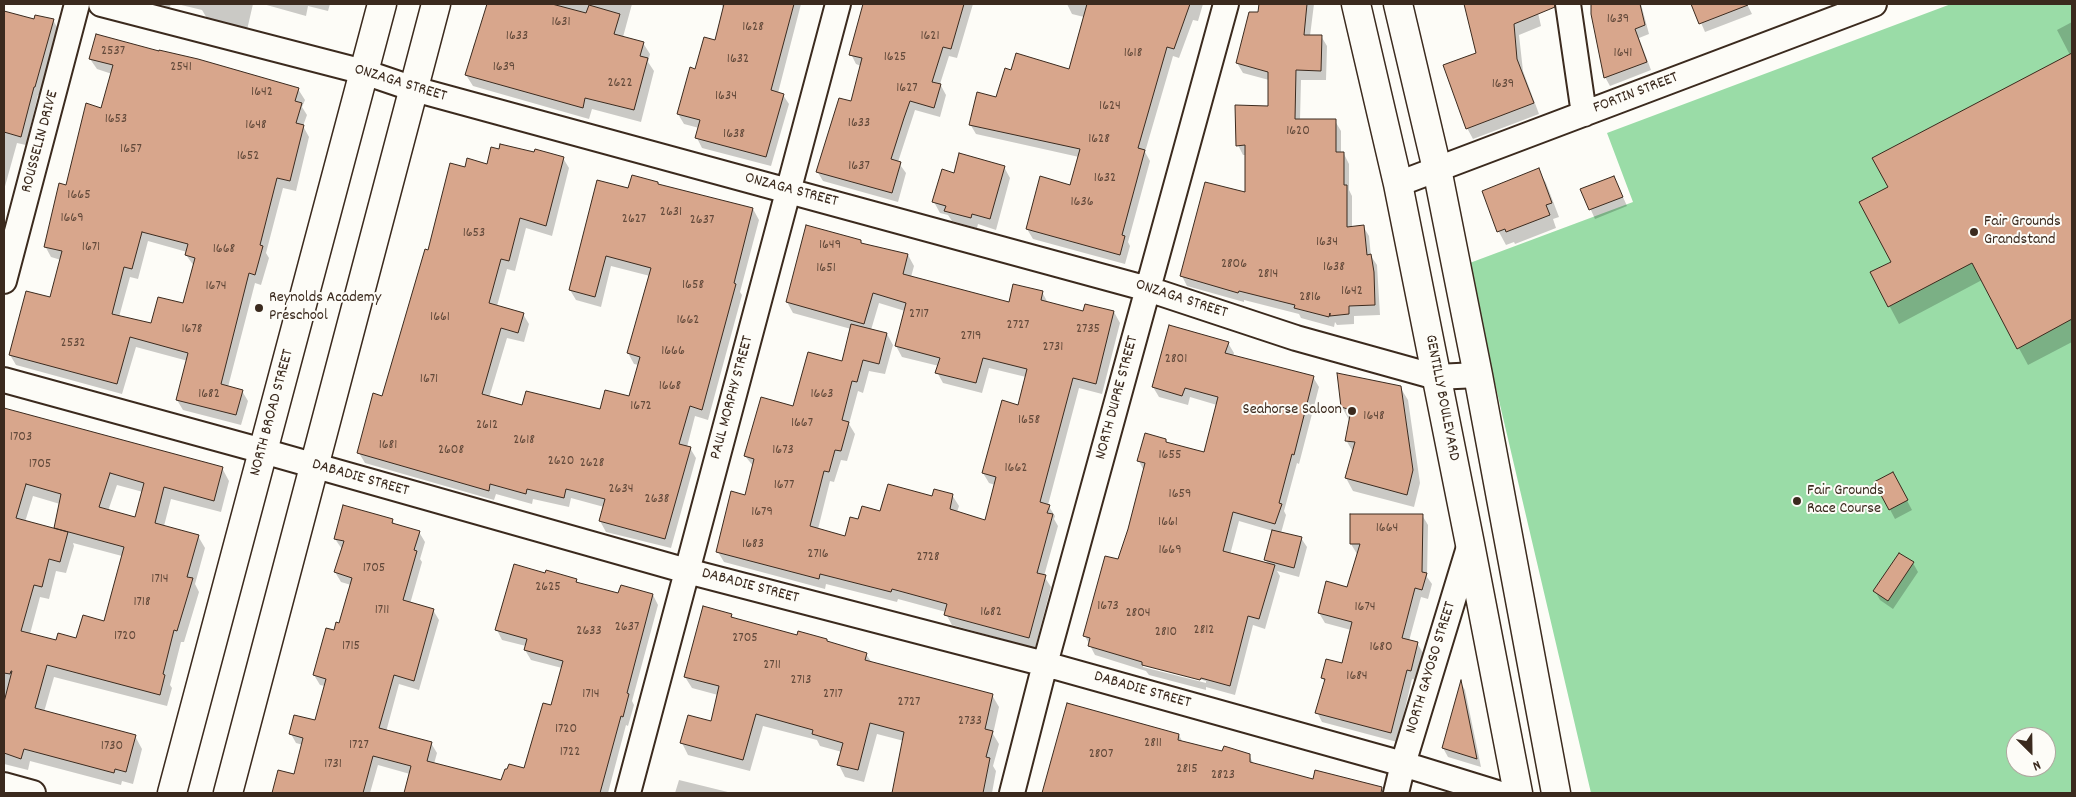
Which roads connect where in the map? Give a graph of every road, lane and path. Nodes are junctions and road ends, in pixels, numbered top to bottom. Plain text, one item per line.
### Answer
1 (77, 4) edge
2 (102, 4) edge
3 (382, 4) edge
4 (436, 4) edge
5 (838, 4) edge
6 (1226, 4) edge
7 (1356, 4) edge
8 (1398, 4) edge
9 (1568, 4) edge
10 (1874, 4) edge
11 (364, 72) junction
12 (414, 89) junction
13 (1584, 114) junction
14 (1437, 169) junction
15 (1398, 184) junction
16 (788, 190) junction
17 (4, 280) edge
18 (1148, 288) junction
19 (1478, 374) junction
20 (1436, 377) junction
21 (4, 380) edge
22 (263, 451) junction
23 (314, 466) junction
24 (1470, 544) junction
25 (687, 571) junction
26 (1045, 664) junction
27 (1403, 764) junction
28 (4, 785) edge
29 (33, 793) edge
30 (172, 793) edge
31 (228, 793) edge
32 (628, 793) edge
33 (1012, 793) edge
34 (1396, 793) edge
35 (1497, 793) edge
36 (1518, 793) edge
37 (1556, 793) edge

1 - 17 street, ROUSSELIN DRIVE
2 - 11 street, ONZAGA STREET
3 - 11 main road, NORTH BROAD STREET
4 - 12 main road
5 - 16 street, PAUL MORPHY STREET
6 - 18 street, NORTH DUPRE STREET
7 - 15 main road, GENTILLY BOULEVARD
8 - 14 main road
9 - 13 street
10 - 13 street, FORTIN STREET
11 - 12 street, ONZAGA STREET
11 - 22 main road, NORTH BROAD STREET
12 - 16 street, ONZAGA STREET
12 - 23 main road
13 - 14 street, FORTIN STREET
14 - 15 street, FORTIN STREET
14 - 19 main road
15 - 20 main road, GENTILLY BOULEVARD
16 - 18 street, ONZAGA STREET
16 - 25 street, PAUL MORPHY STREET
18 - 20 street, ONZAGA STREET
18 - 26 street, NORTH DUPRE STREET
19 - 20 street, ONZAGA STREET
19 - 37 main road
20 - 24 main road, GENTILLY BOULEVARD
21 - 22 street, DABADIE STREET
22 - 23 street, DABADIE STREET
22 - 30 main road, NORTH BROAD STREET
23 - 25 street, DABADIE STREET
23 - 31 main road
24 - 27 street, NORTH GAYOSO STREET
24 - 36 main road, GENTILLY BOULEVARD
25 - 26 street, DABADIE STREET
25 - 32 street, PAUL MORPHY STREET
26 - 27 street, DABADIE STREET
26 - 33 street, NORTH DUPRE STREET
27 - 34 street, NORTH GAYOSO STREET
27 - 35 street, DABADIE STREET
28 - 29 street

